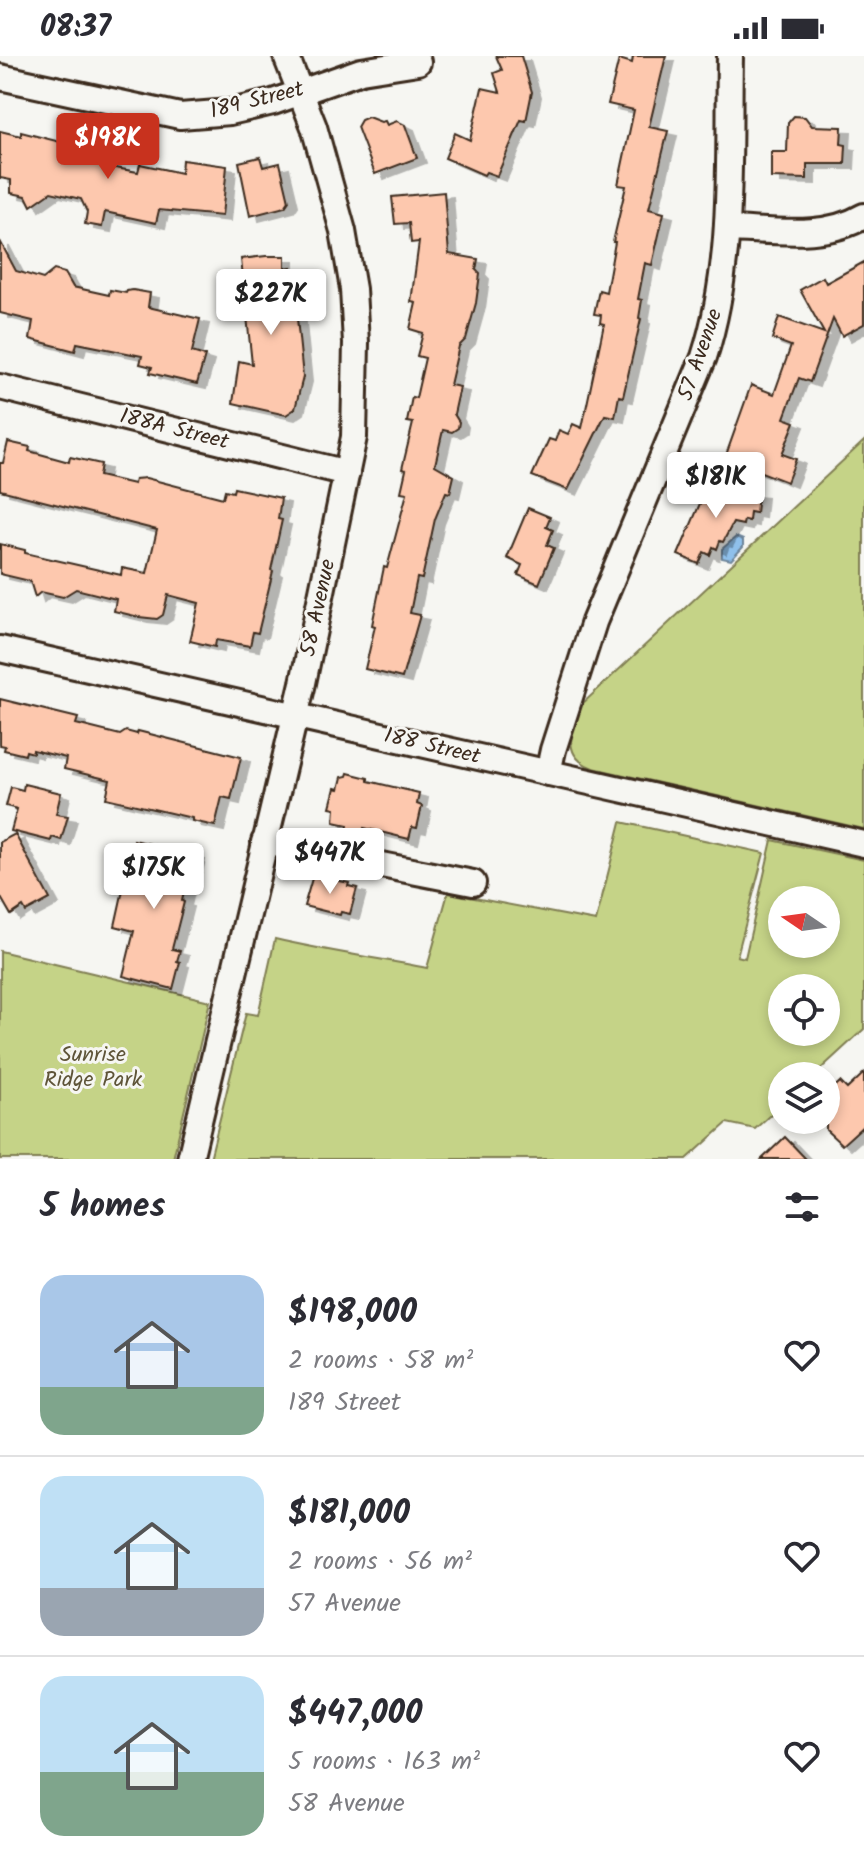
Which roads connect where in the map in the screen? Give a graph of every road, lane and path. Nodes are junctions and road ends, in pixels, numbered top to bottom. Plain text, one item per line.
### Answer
1 (286, 56) edge
2 (730, 56) edge
3 (418, 62) dead end
4 (0, 77) edge
5 (302, 93) junction
6 (864, 216) edge
7 (727, 229) junction
8 (0, 387) edge
9 (347, 473) junction
10 (0, 649) edge
11 (295, 716) junction
12 (548, 773) junction
13 (264, 842) junction
14 (864, 844) edge
15 (473, 883) dead end
16 (190, 1159) edge

1 - 5 street, 58 Avenue
2 - 7 street, 57 Avenue
3 - 5 street, 189 Street
4 - 5 street, 189 Street
5 - 9 street, 58 Avenue
6 - 7 street
7 - 12 street, 57 Avenue
8 - 9 street, 188A Street
9 - 11 street, 58 Avenue
10 - 11 street, 188 Street
11 - 12 street, 188 Street
11 - 13 street, 58 Avenue
12 - 14 street, 188 Street
13 - 15 street
13 - 16 street, 58 Avenue

